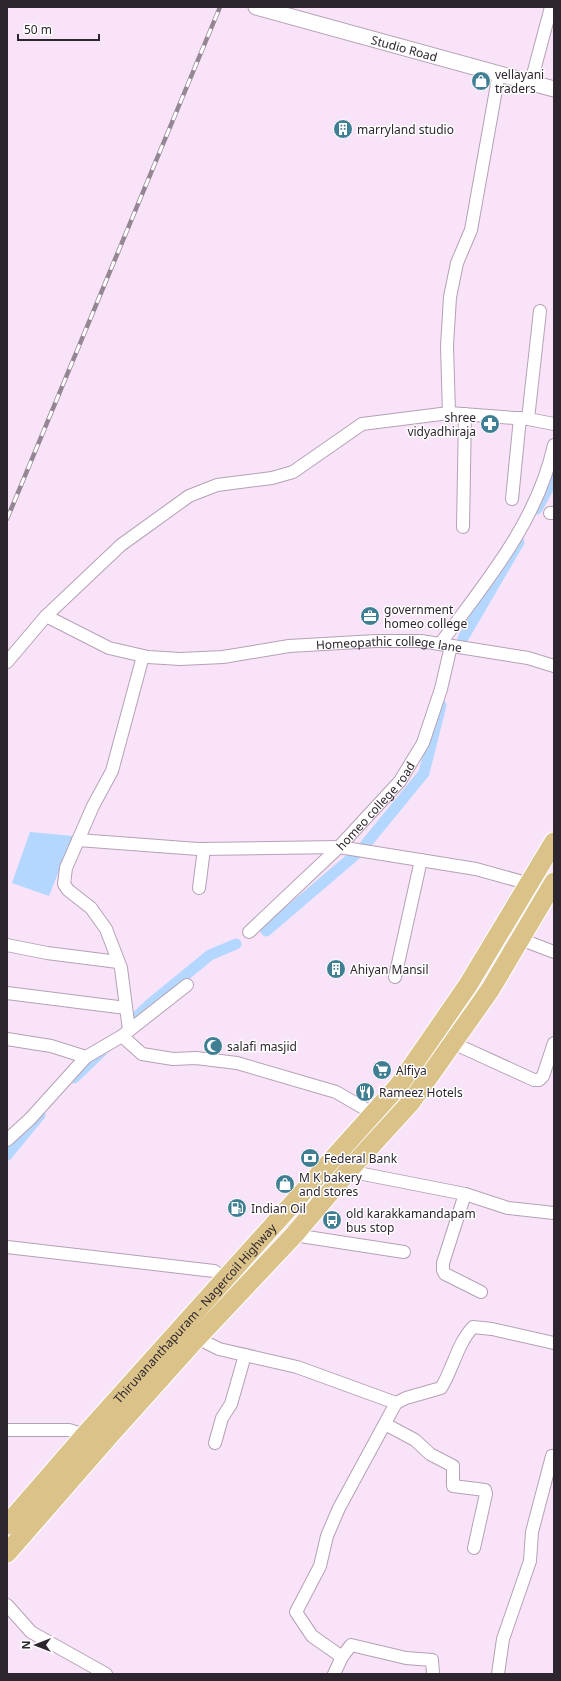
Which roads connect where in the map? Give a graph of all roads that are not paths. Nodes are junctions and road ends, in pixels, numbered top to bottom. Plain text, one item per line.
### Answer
1 (256, 7) edge
2 (551, 7) edge
3 (499, 73) junction
4 (531, 82) junction
5 (554, 88) edge
6 (540, 311) dead end
7 (449, 413) junction
8 (465, 414) junction
9 (524, 419) junction
10 (554, 424) edge
11 (554, 445) edge
12 (512, 499) dead end
13 (463, 527) dead end
14 (46, 616) junction
15 (445, 645) junction
16 (142, 656) junction
17 (7, 662) edge
18 (554, 666) edge
19 (78, 840) junction
20 (554, 842) edge
21 (339, 847) junction
22 (204, 849) junction
23 (421, 860) junction
24 (554, 882) edge
25 (530, 884) junction
26 (199, 888) dead end
27 (249, 932) dead end
28 (520, 939) junction
29 (7, 945) edge
30 (554, 952) edge
31 (118, 962) junction
32 (395, 977) dead end
33 (187, 985) dead end
34 (7, 993) edge
35 (126, 1008) junction
36 (126, 1033) junction
37 (7, 1040) edge
38 (453, 1043) junction
39 (554, 1043) edge
40 (88, 1054) junction
41 (374, 1114) junction
42 (7, 1140) edge
43 (341, 1165) junction
44 (464, 1194) junction
45 (554, 1213) edge
46 (294, 1235) junction
47 (7, 1248) edge
48 (404, 1252) dead end
49 (226, 1278) junction
50 (481, 1292) dead end
51 (197, 1338) junction
52 (554, 1343) edge
53 (245, 1355) junction
54 (396, 1403) junction
55 (384, 1424) junction
56 (7, 1430) edge
57 (85, 1435) junction
58 (215, 1443) dead end
59 (554, 1456) edge
60 (7, 1525) edge
61 (474, 1548) dead end
62 (7, 1553) edge
63 (7, 1605) edge
64 (342, 1657) junction
65 (106, 1674) edge
66 (334, 1674) edge
67 (433, 1674) edge
68 (498, 1674) edge

1 - 3 street, Studio Road
2 - 4 street
3 - 4 street, Studio Road
3 - 7 street
4 - 5 street, Studio Road
6 - 9 street
7 - 8 street
7 - 14 street
8 - 9 street
8 - 13 street
9 - 10 street
9 - 12 street
11 - 15 street
14 - 16 street, Homeopathic college lane
14 - 17 street
15 - 16 street, Homeopathic college lane
15 - 18 street, Homeopathic college lane
15 - 21 street, homeo college road
16 - 19 street
19 - 22 street
19 - 31 street
20 - 25 main road, Thiruvananthapuram - Nagercoil Highway
21 - 22 street
21 - 23 street
21 - 27 street, homeo college road
22 - 26 street
23 - 25 street
23 - 32 street
24 - 28 main road, Thiruvananthapuram - Nagercoil Highway
25 - 41 main road, Thiruvananthapuram - Nagercoil Highway
28 - 30 street
28 - 38 main road, Thiruvananthapuram - Nagercoil Highway
29 - 31 street
31 - 35 street
33 - 36 street
34 - 35 street
35 - 36 street
36 - 40 street
36 - 41 street
37 - 40 street
38 - 39 street
38 - 43 main road, Thiruvananthapuram - Nagercoil Highway
40 - 42 street
41 - 43 main road, Thiruvananthapuram - Nagercoil Highway
43 - 44 street
43 - 46 main road, Thiruvananthapuram - Nagercoil Highway
43 - 49 main road, Thiruvananthapuram - Nagercoil Highway
44 - 45 street
44 - 50 street
46 - 48 street
46 - 51 main road, Thiruvananthapuram - Nagercoil Highway
47 - 49 street
49 - 57 main road, Thiruvananthapuram - Nagercoil Highway
51 - 53 street
51 - 62 main road, Thiruvananthapuram - Nagercoil Highway
52 - 54 street
53 - 54 street
53 - 58 street
54 - 55 street
55 - 61 street
55 - 64 street
56 - 57 street
57 - 60 main road, Thiruvananthapuram - Nagercoil Highway
59 - 68 street
63 - 65 street
64 - 66 street
64 - 67 street

